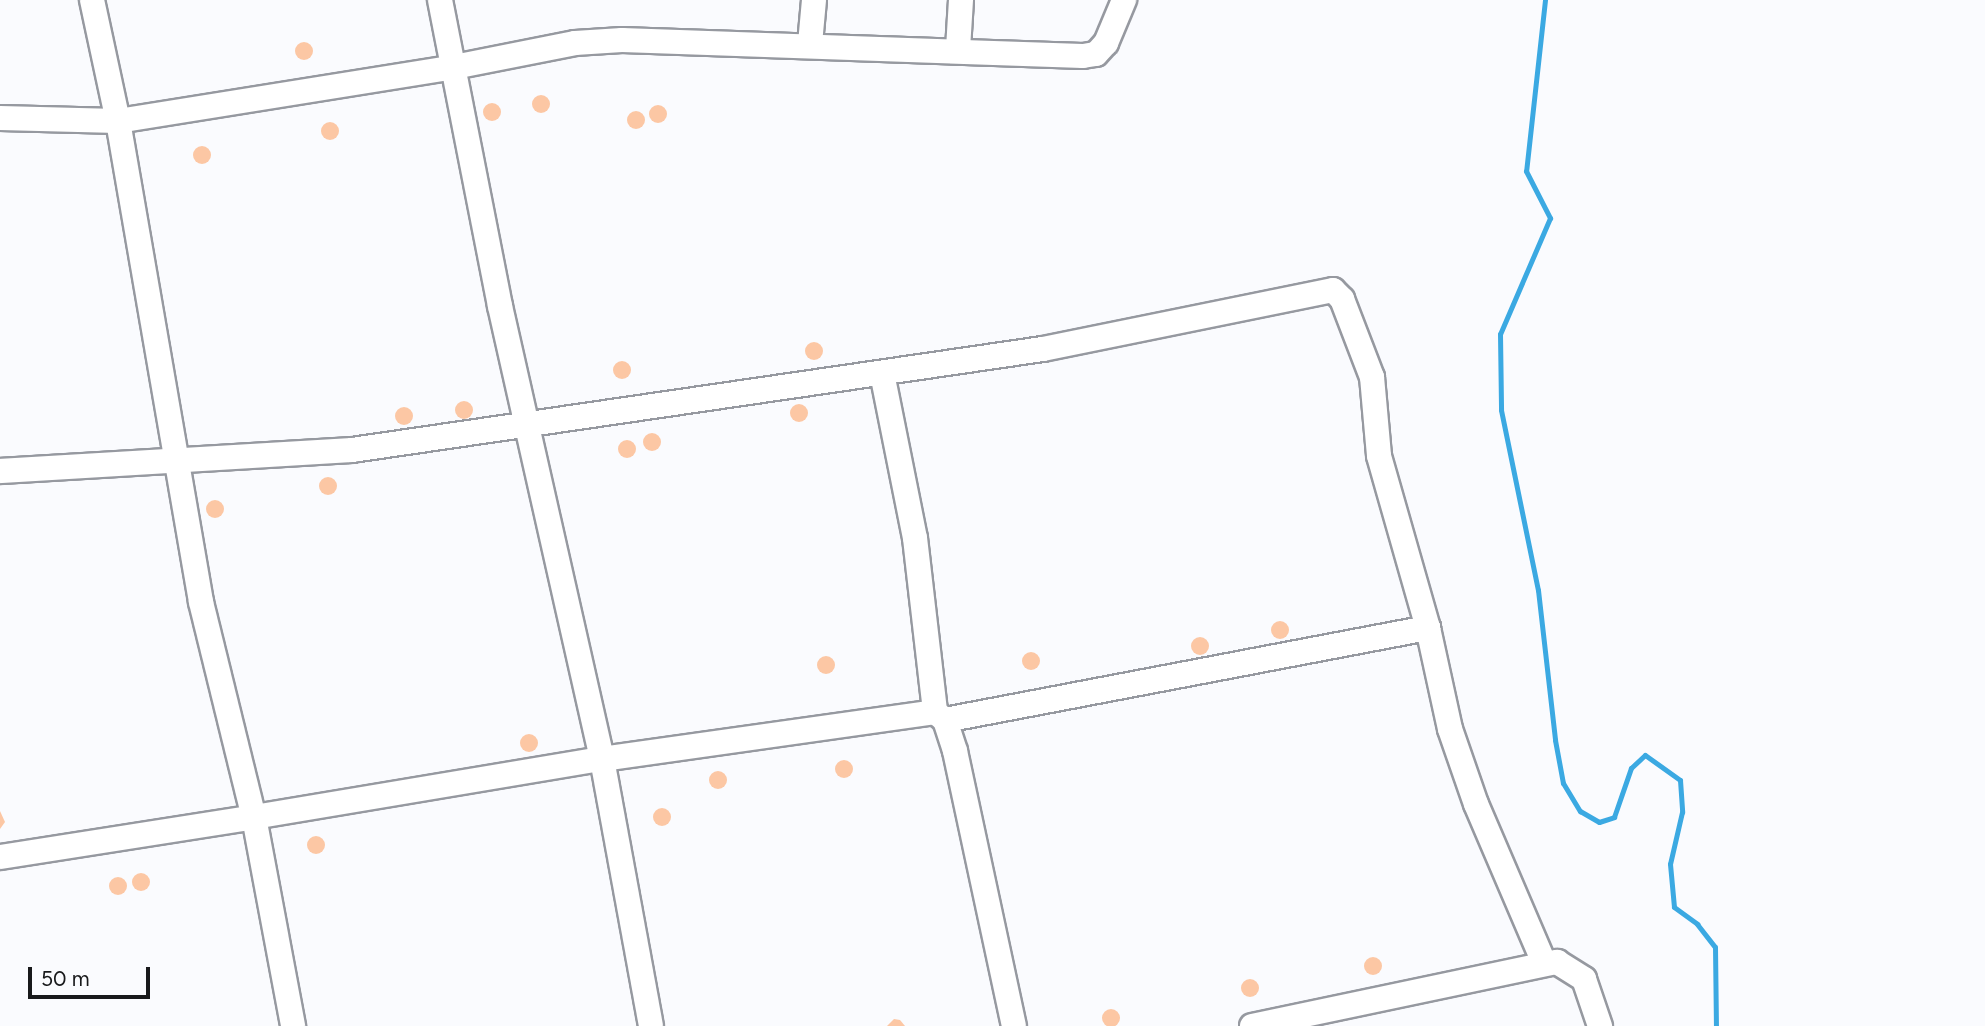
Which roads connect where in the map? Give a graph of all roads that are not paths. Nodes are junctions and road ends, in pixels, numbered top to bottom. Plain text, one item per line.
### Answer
1 (92, 0) edge
2 (440, 0) edge
3 (814, 0) edge
4 (961, 0) edge
5 (1125, 0) edge
6 (810, 44) junction
7 (958, 49) junction
8 (454, 67) junction
9 (0, 118) edge
10 (118, 121) junction
11 (882, 373) junction
12 (526, 426) junction
13 (176, 463) junction
14 (0, 471) edge
15 (1428, 628) junction
16 (940, 716) junction
17 (602, 759) junction
18 (254, 817) junction
19 (0, 857) edge
20 (1544, 963) junction
21 (293, 1026) edge
22 (651, 1026) edge
23 (1014, 1026) edge
24 (1252, 1026) edge
25 (1600, 1026) edge

1 - 10 street
2 - 8 street
3 - 6 street
4 - 7 street
5 - 7 street
6 - 7 street
6 - 8 street
8 - 10 street
8 - 12 street
9 - 10 street
10 - 13 street
11 - 12 street
11 - 15 street
11 - 16 street
12 - 13 street
12 - 17 street
13 - 14 street
13 - 18 street
15 - 16 street
15 - 20 street
16 - 17 street
16 - 23 street
17 - 18 street
17 - 22 street
18 - 19 street
18 - 21 street
20 - 24 street
20 - 25 street

